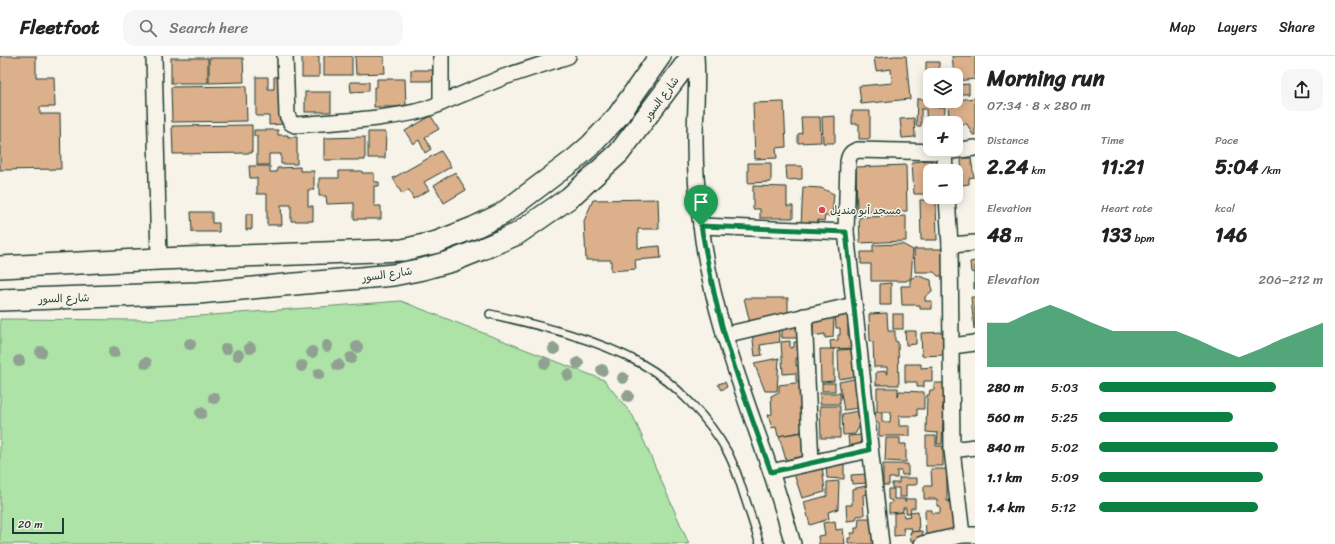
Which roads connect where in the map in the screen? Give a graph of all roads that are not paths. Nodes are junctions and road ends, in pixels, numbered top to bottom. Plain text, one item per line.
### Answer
1 (154, 56) edge
2 (285, 56) edge
3 (441, 56) edge
4 (568, 56) edge
5 (660, 56) edge
6 (692, 56) edge
7 (696, 56) edge
8 (441, 103) junction
9 (975, 148) edge
10 (963, 150) edge
11 (923, 152) edge
12 (947, 204) edge
13 (701, 226) junction
14 (846, 232) junction
15 (975, 243) edge
16 (950, 245) junction
17 (159, 259) junction
18 (0, 267) edge
19 (0, 300) edge
20 (854, 305) junction
21 (490, 314) dead end
22 (804, 316) junction
23 (724, 335) junction
24 (975, 343) edge
25 (952, 346) junction
26 (975, 448) edge
27 (869, 450) junction
28 (952, 450) junction
29 (811, 463) junction
30 (771, 472) junction
31 (969, 535) edge
32 (760, 544) edge
33 (793, 544) edge
34 (881, 544) edge
35 (922, 544) edge

1 - 17 street
2 - 8 street
3 - 8 street
4 - 8 street
5 - 17 main road, شارع السور
6 - 19 main road, شارع السور
7 - 13 street
9 - 10 street
11 - 14 street
12 - 16 street
13 - 14 street
13 - 23 street
14 - 20 street
15 - 16 street
16 - 25 street
17 - 18 main road, شارع السور
20 - 22 street
20 - 27 street
21 - 32 lane
22 - 23 street
22 - 29 street
23 - 30 street
24 - 25 street
25 - 28 street
26 - 28 street
27 - 29 street
27 - 34 street
28 - 31 street
29 - 30 street
30 - 33 street
31 - 35 street

